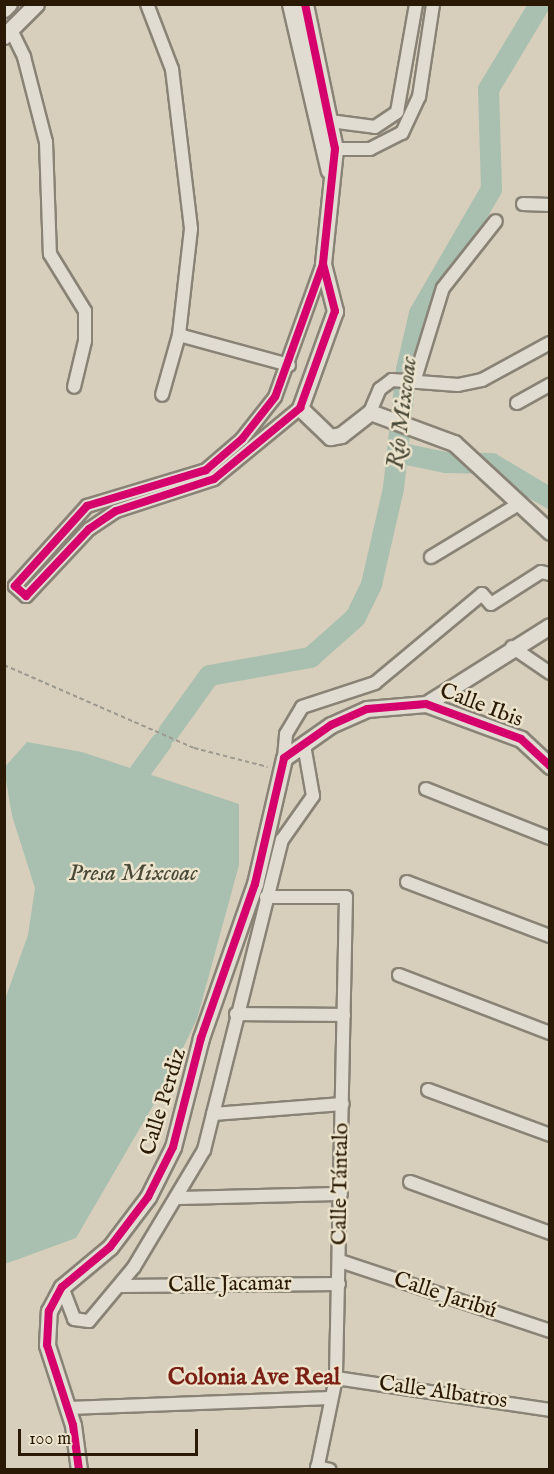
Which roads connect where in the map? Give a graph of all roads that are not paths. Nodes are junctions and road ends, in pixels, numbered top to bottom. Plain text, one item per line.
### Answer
1 (9, 4) edge
2 (36, 4) edge
3 (147, 4) edge
4 (290, 4) edge
5 (304, 4) edge
6 (416, 4) edge
7 (433, 4) edge
8 (4, 9) edge
9 (8, 33) edge
10 (316, 119) junction
11 (332, 123) junction
12 (329, 149) junction
13 (523, 204) dead end
14 (549, 205) edge
15 (496, 222) dead end
16 (323, 264) junction
17 (179, 335) junction
18 (549, 343) edge
19 (289, 365) junction
20 (414, 382) junction
21 (549, 385) edge
22 (74, 387) dead end
23 (162, 395) dead end
24 (517, 403) dead end
25 (300, 408) junction
26 (370, 412) junction
27 (513, 499) junction
28 (549, 532) edge
29 (431, 557) dead end
30 (549, 574) edge
31 (549, 626) edge
32 (512, 647) junction
33 (549, 673) edge
34 (426, 704) junction
35 (291, 756) junction
36 (549, 766) edge
37 (426, 789) dead end
38 (549, 838) edge
39 (407, 882) dead end
40 (266, 897) junction
41 (549, 936) edge
42 (399, 975) dead end
43 (236, 1014) junction
44 (344, 1015) junction
45 (549, 1033) edge
46 (428, 1090) dead end
47 (343, 1104) junction
48 (213, 1114) junction
49 (549, 1135) edge
50 (410, 1182) dead end
51 (341, 1194) junction
52 (176, 1198) junction
53 (549, 1233) edge
54 (340, 1261) junction
55 (339, 1284) junction
56 (121, 1286) junction
57 (62, 1287) junction
58 (549, 1331) edge
59 (336, 1378) junction
60 (331, 1398) junction
61 (68, 1408) junction
62 (549, 1410) edge
63 (317, 1468) edge
64 (79, 1470) edge
65 (330, 1470) edge

1 - 8 street
2 - 9 street
3 - 17 street
4 - 10 street
5 - 11 street
6 - 11 street
7 - 12 street
9 - 22 street
10 - 11 street
10 - 12 street
11 - 12 street
12 - 16 street
13 - 14 street
15 - 20 street
16 - 19 street
16 - 25 street
17 - 19 street
17 - 23 street
18 - 20 street
19 - 25 street
20 - 26 street
21 - 24 street
25 - 26 street
26 - 27 street
27 - 28 street
27 - 29 street
30 - 35 street
31 - 32 street
32 - 33 street
32 - 34 street
34 - 35 street, Calle Ibis
34 - 36 street, Calle Ibis
35 - 40 street, Calle Perdiz
35 - 57 street, Calle Perdiz
37 - 38 street
39 - 41 street
40 - 43 street, Calle Perdiz
40 - 44 street, Calle Tántalo
42 - 45 street
43 - 44 street
43 - 48 street, Calle Perdiz
44 - 47 street, Calle Tántalo
46 - 49 street
47 - 48 street
47 - 51 street, Calle Tántalo
48 - 52 street, Calle Perdiz
50 - 53 street
51 - 52 street
51 - 54 street, Calle Tántalo
52 - 56 street, Calle Perdiz
54 - 55 street, Calle Tántalo
54 - 58 street, Calle Jaribú
55 - 56 street, Calle Jacamar
55 - 59 street, Calle Tántalo
56 - 57 street, Calle Perdiz
57 - 61 street, Calle Perdiz
59 - 60 street, Calle Tántalo
59 - 62 street, Calle Albatros
60 - 61 street
60 - 63 street, Calle Tántalo
61 - 64 street, Calle Perdiz
63 - 65 street

